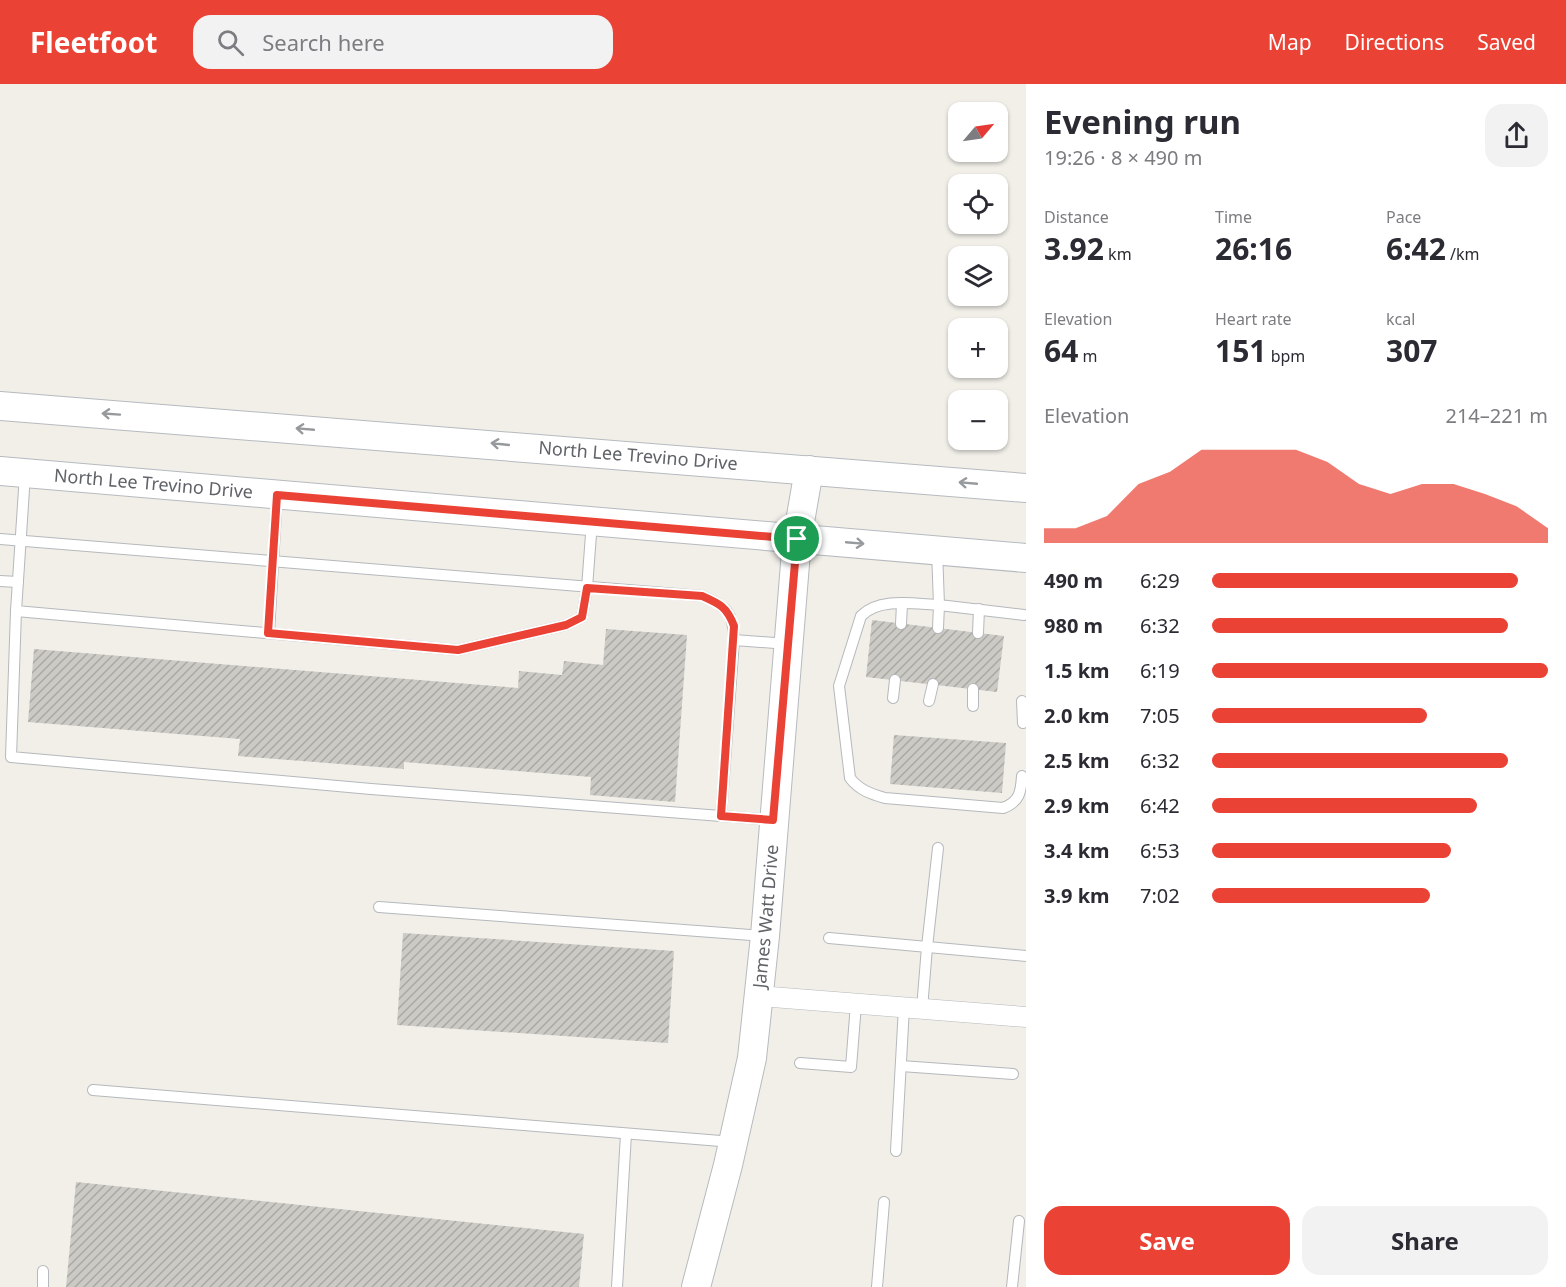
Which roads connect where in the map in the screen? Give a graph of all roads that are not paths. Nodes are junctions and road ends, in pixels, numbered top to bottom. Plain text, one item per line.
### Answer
1 (0, 406) edge
2 (809, 470) junction
3 (12, 472) edge
4 (1026, 488) edge
5 (277, 495) junction
6 (592, 521) junction
7 (0, 538) edge
8 (797, 539) junction
9 (20, 540) junction
10 (937, 550) junction
11 (1026, 558) edge
12 (274, 561) junction
13 (0, 581) edge
14 (18, 582) junction
15 (587, 588) junction
16 (902, 604) junction
17 (939, 604) junction
18 (979, 609) junction
19 (16, 610) junction
20 (1024, 615) dead end
21 (901, 624) dead end
22 (938, 628) dead end
23 (268, 633) junction
24 (978, 633) dead end
25 (734, 640) junction
26 (788, 644) junction
27 (895, 680) dead end
28 (933, 684) dead end
29 (973, 689) dead end
30 (893, 698) dead end
31 (929, 701) dead end
32 (1022, 701) dead end
33 (973, 706) dead end
34 (1023, 723) dead end
35 (1022, 776) dead end
36 (721, 816) junction
37 (773, 820) junction
38 (939, 848) dead end
39 (379, 908) dead end
40 (765, 936) junction
41 (829, 938) dead end
42 (927, 947) junction
43 (1026, 956) edge
44 (760, 996) junction
45 (856, 1004) junction
46 (913, 1008) junction
47 (1026, 1017) edge
48 (800, 1062) dead end
49 (901, 1066) junction
50 (1013, 1074) dead end
51 (93, 1090) dead end
52 (626, 1134) junction
53 (733, 1142) junction
54 (896, 1150) dead end
55 (884, 1202) dead end
56 (1019, 1221) dead end
57 (43, 1271) dead end
58 (43, 1287) edge
59 (617, 1287) edge
60 (696, 1287) edge
61 (877, 1287) edge
62 (1012, 1287) edge

2 -> 1 main road, North Lee Trevino Drive
4 -> 2 main road, North Lee Trevino Drive
2 - 8 main road, James Watt Drive
3 - 5 main road, North Lee Trevino Drive
3 - 9 lane
5 - 6 main road, North Lee Trevino Drive
5 - 12 lane
6 - 8 main road, North Lee Trevino Drive
6 - 15 lane
7 - 9 lane
8 -> 10 main road, North Lee Trevino Drive
8 - 26 main road, James Watt Drive
9 - 12 lane
9 - 14 lane
10 - 11 main road, North Lee Trevino Drive
10 - 17 lane
12 - 15 lane
12 - 23 lane
13 - 14 lane
14 - 19 lane
15 - 23 lane
15 - 25 lane
16 - 17 lane
16 - 21 lane
16 - 35 lane
17 - 18 lane
17 - 22 lane
18 - 20 lane
18 - 24 lane
19 - 23 lane
19 - 36 lane
25 - 26 lane
25 - 36 lane
26 - 37 main road, James Watt Drive
27 - 30 lane
28 - 31 lane
29 - 33 lane
32 - 34 lane
36 - 37 lane
37 - 40 main road, James Watt Drive
38 - 42 lane
39 - 40 lane
40 - 44 main road, James Watt Drive
41 - 42 lane
42 - 43 lane
42 - 46 lane
44 - 45 street
44 - 53 main road, James Watt Drive
45 - 46 street
45 - 48 lane
46 - 47 street
46 - 49 lane
49 - 50 lane
49 - 54 lane
51 - 52 lane
52 - 53 lane
52 - 59 lane
53 - 60 main road, James Watt Drive
55 - 61 lane
56 - 62 lane
57 - 58 lane

